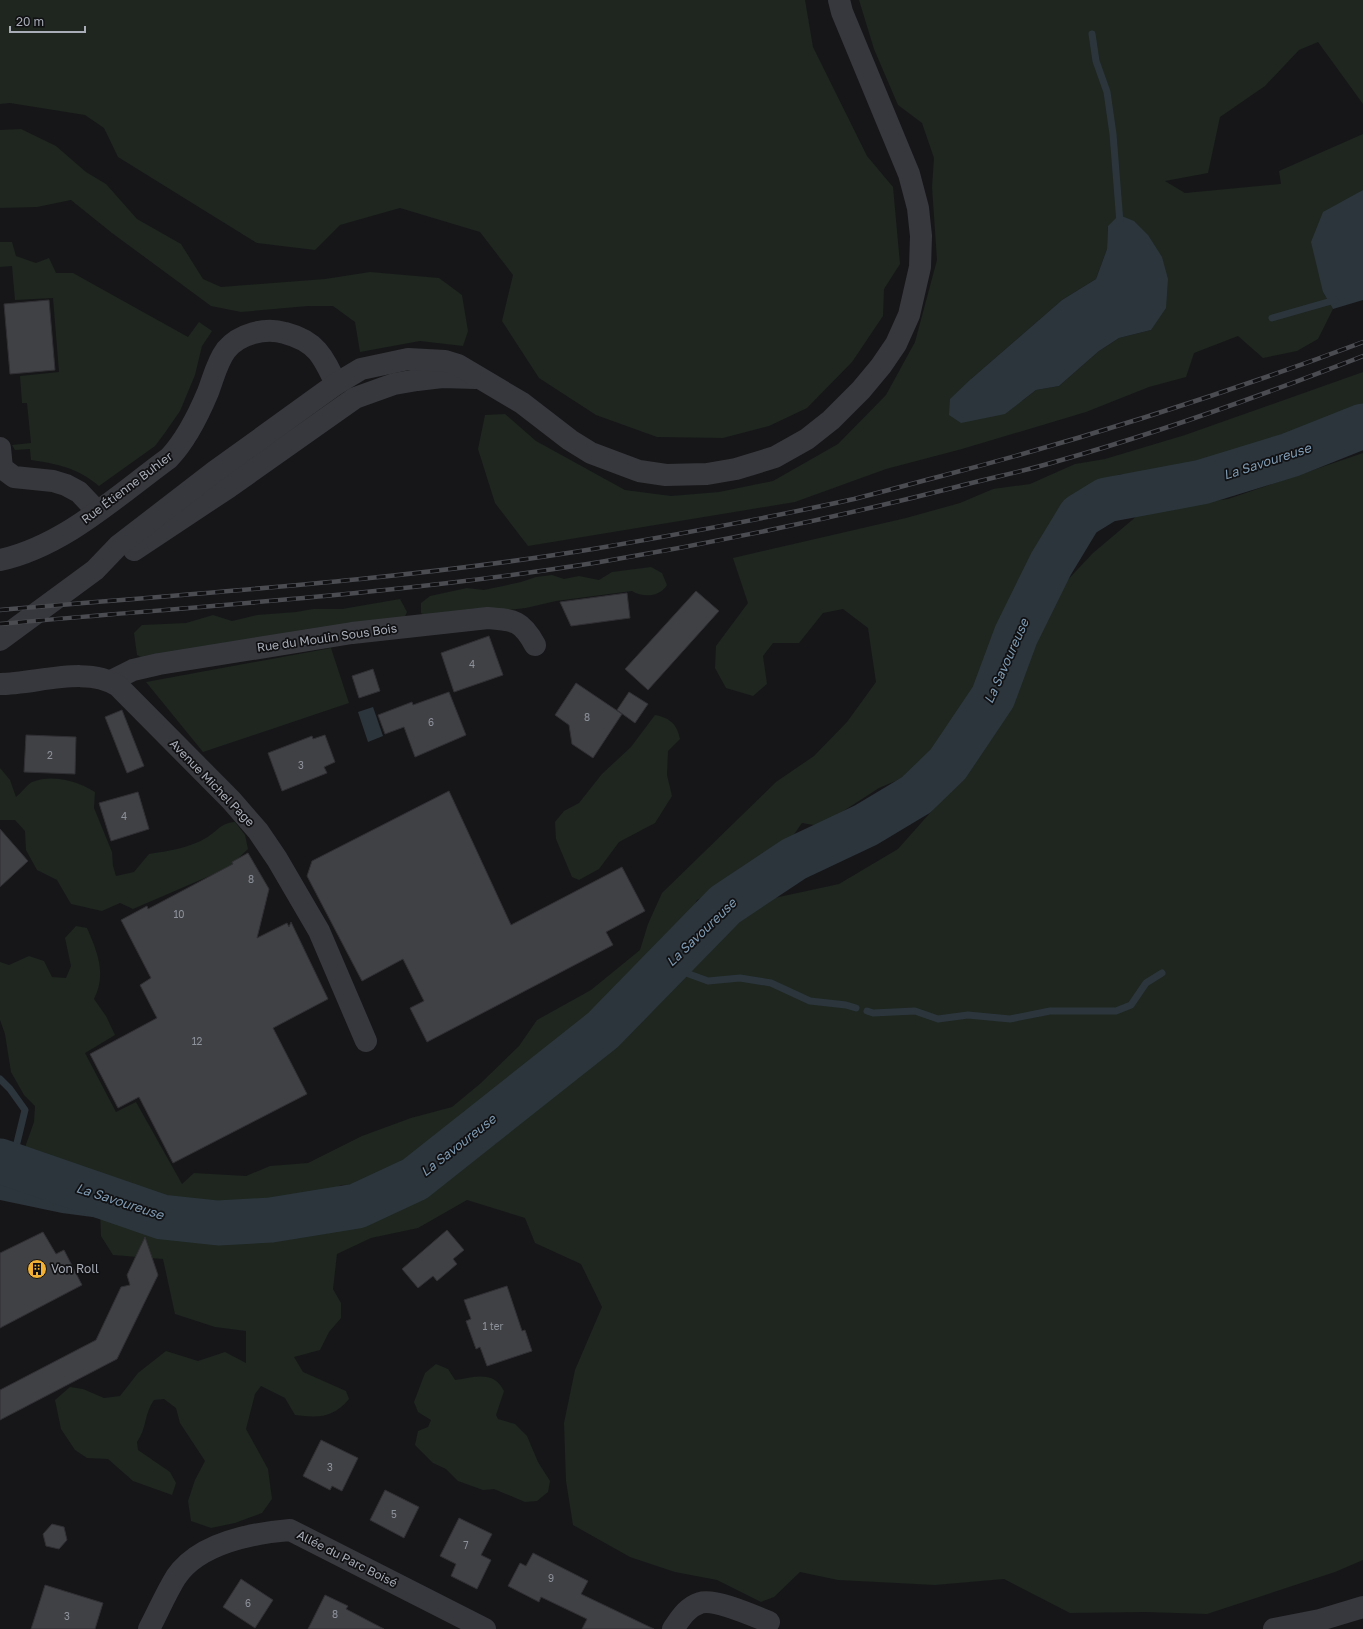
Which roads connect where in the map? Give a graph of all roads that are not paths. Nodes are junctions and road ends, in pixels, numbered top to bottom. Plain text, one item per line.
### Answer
1 (839, 0) edge
2 (479, 378) junction
3 (336, 384) junction
4 (355, 398) junction
5 (0, 448) edge
6 (218, 495) junction
7 (97, 511) junction
8 (0, 560) edge
9 (95, 570) junction
10 (0, 640) edge
11 (535, 645) dead end
12 (111, 682) junction
13 (0, 684) edge
14 (366, 1041) dead end
15 (1363, 1607) edge
16 (769, 1622) dead end
17 (149, 1629) edge
18 (485, 1629) edge
19 (673, 1629) edge
20 (1274, 1629) edge

1 - 2 street
2 - 3 street
2 - 4 street
3 - 4 street
3 - 6 street
3 - 7 street, Rue Étienne Buhler
3 - 9 street
4 - 6 street
5 - 7 street
6 - 9 street
7 - 8 street, Rue Étienne Buhler
9 - 10 street
11 - 12 street, Rue du Moulin Sous Bois
12 - 13 street, Avenue Michel Page
12 - 14 street, Avenue Michel Page
15 - 20 street
16 - 19 street
17 - 18 street, Allée du Parc Boisé

